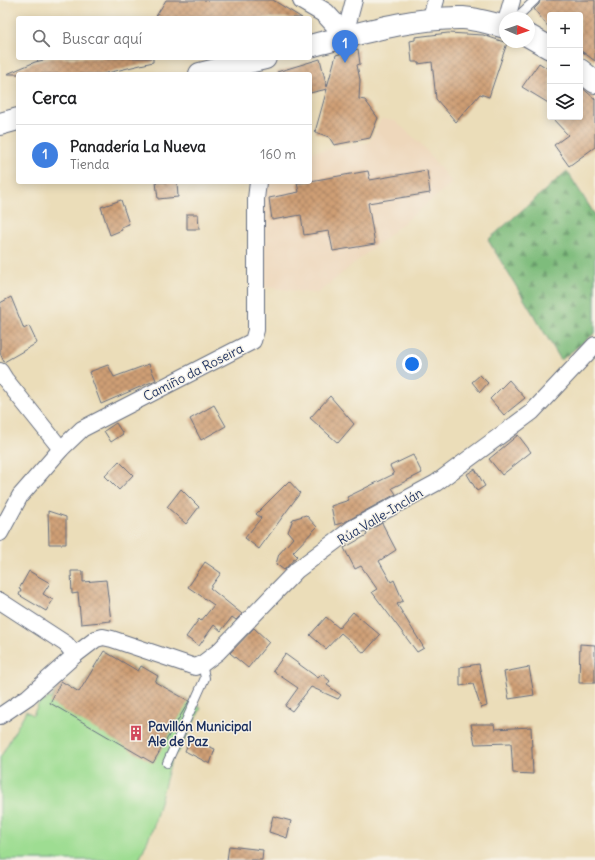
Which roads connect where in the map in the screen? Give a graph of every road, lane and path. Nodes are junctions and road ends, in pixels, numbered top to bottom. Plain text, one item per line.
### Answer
1 (303, 0) edge
2 (354, 0) edge
3 (512, 0) edge
4 (535, 0) edge
5 (433, 10) edge
6 (509, 12) edge
7 (522, 12) edge
8 (499, 25) edge
9 (344, 38) junction
10 (535, 39) edge
11 (312, 46) edge
12 (547, 46) edge
13 (258, 64) edge
14 (212, 72) edge
15 (583, 72) edge
16 (595, 82) edge
17 (16, 120) edge
18 (0, 124) edge
19 (258, 184) edge
20 (595, 345) edge
21 (0, 371) edge
22 (61, 449) junction
23 (0, 533) edge
24 (0, 601) edge
25 (75, 655) junction
26 (202, 664) junction
27 (0, 716) edge
28 (167, 763) dead end

1 - 9 street
2 - 9 street
3 - 6 street
4 - 7 lane
5 - 8 main road
5 - 9 main road
9 - 11 main road
10 - 12 main road
13 - 14 main road
15 - 16 main road
17 - 18 main road
19 - 22 street, Camiño da Roseira
20 - 26 street, Rúa Valle-Inclán
21 - 22 street
22 - 23 street
24 - 25 street
25 - 26 street
25 - 27 street
26 - 28 lane

